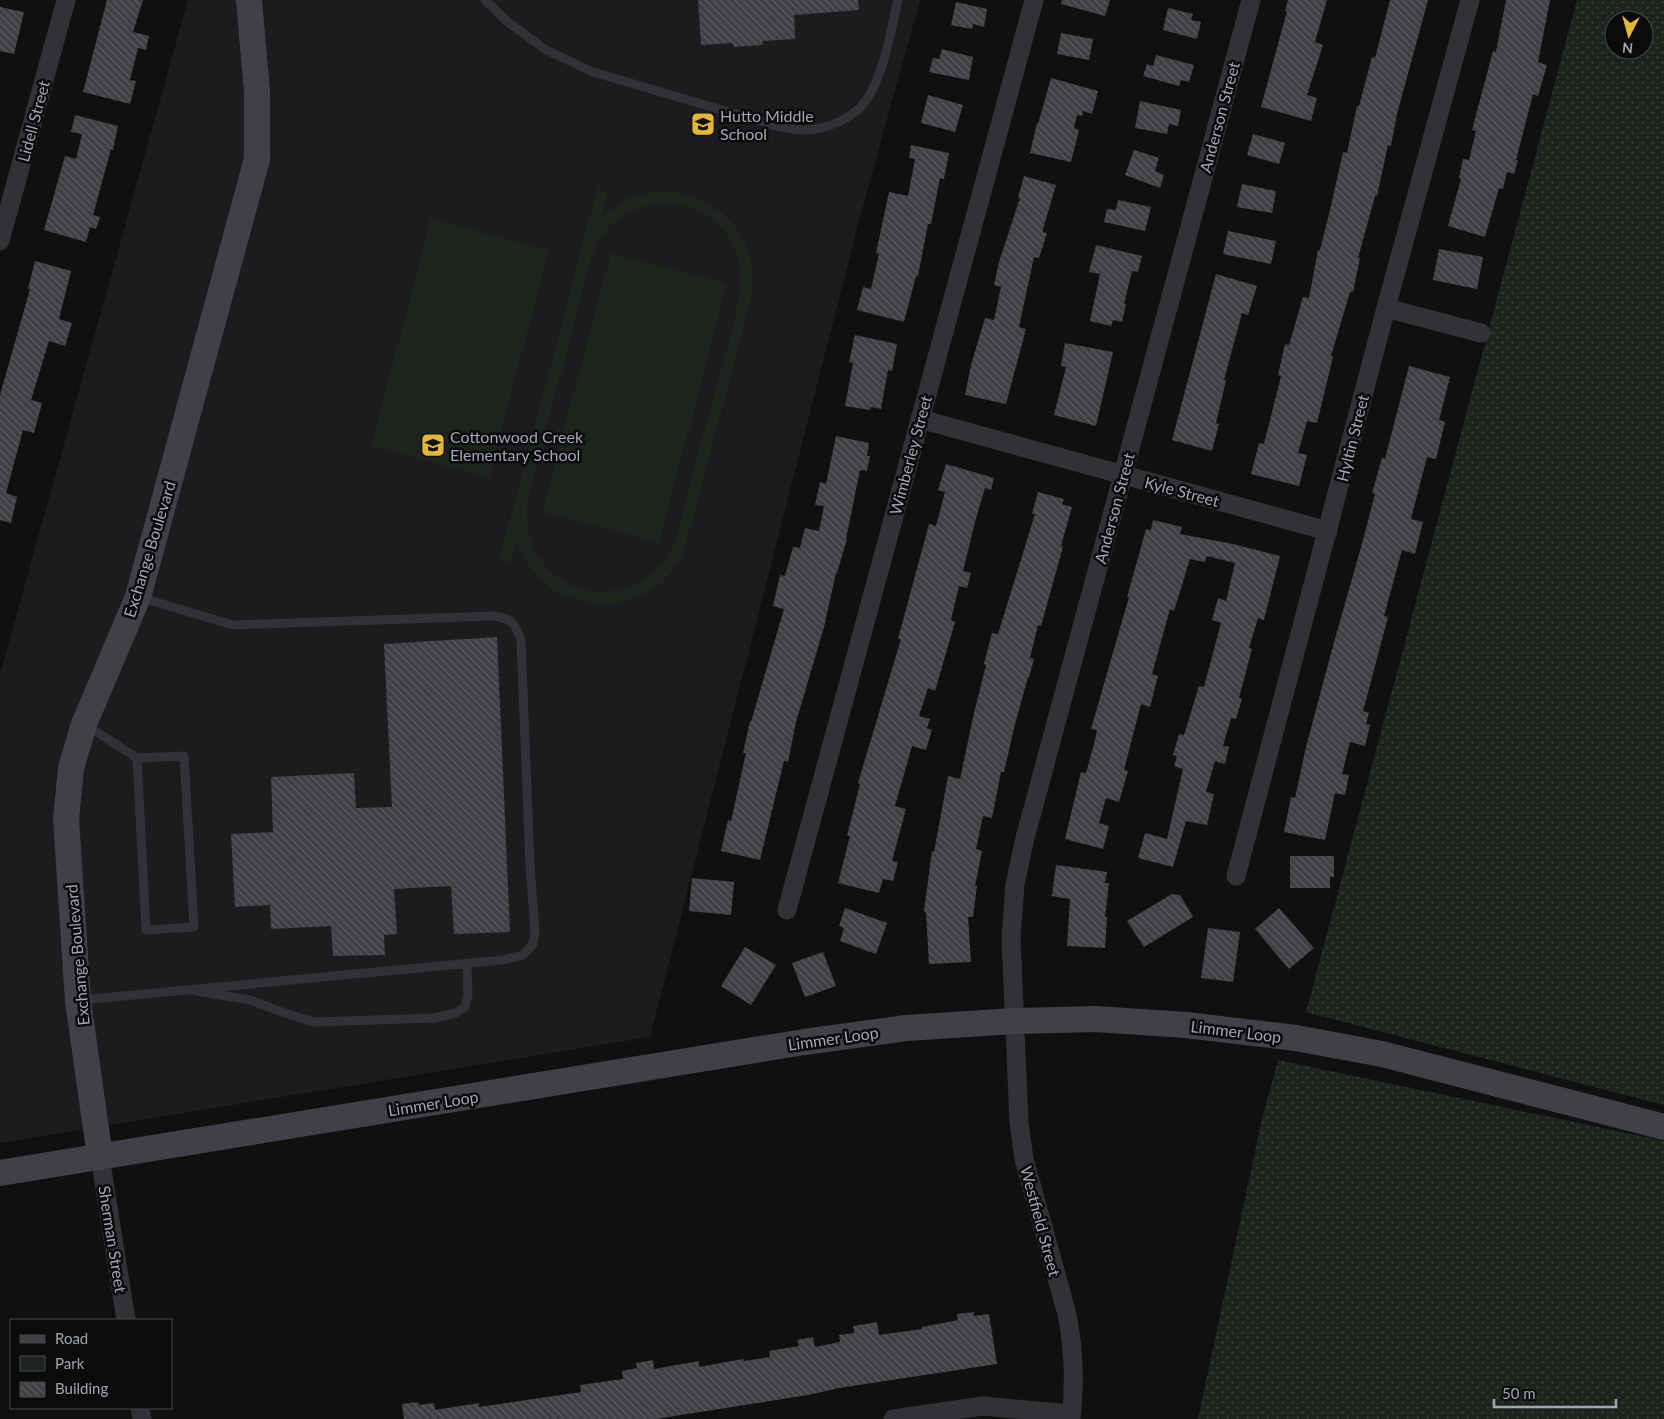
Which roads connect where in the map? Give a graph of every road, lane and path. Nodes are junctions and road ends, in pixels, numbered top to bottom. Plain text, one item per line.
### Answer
1 (66, 0) edge
2 (249, 0) edge
3 (485, 0) edge
4 (898, 0) edge
5 (1034, 0) edge
6 (1251, 0) edge
7 (1470, 0) edge
8 (0, 241) edge
9 (1386, 308) junction
10 (1482, 333) dead end
11 (920, 419) junction
12 (1123, 474) junction
13 (1328, 531) junction
14 (138, 597) junction
15 (84, 724) junction
16 (137, 758) junction
17 (1236, 876) dead end
18 (787, 910) dead end
19 (467, 963) junction
20 (190, 990) junction
21 (78, 1001) junction
22 (1015, 1021) junction
23 (1664, 1127) edge
24 (100, 1157) junction
25 (0, 1173) edge
26 (126, 1319) edge
27 (1071, 1416) edge
28 (893, 1419) edge

1 - 8 street, Lidell Street
2 - 14 street, Exchange Boulevard
3 - 4 lane
5 - 11 street, Wimberley Street
6 - 12 street, Anderson Street
7 - 9 street, Hyltin Street
9 - 10 street
9 - 13 street, Hyltin Street
11 - 12 street, Kyle Street
11 - 18 street, Wimberley Street
12 - 13 street, Kyle Street
12 - 22 street, Anderson Street
13 - 17 street, Hyltin Street
14 - 15 street, Exchange Boulevard
14 - 19 lane
15 - 16 lane
15 - 21 street, Exchange Boulevard
16 - 16 lane
19 - 20 lane
19 - 20 lane
20 - 21 lane
21 - 24 street, Exchange Boulevard
22 - 23 street, Limmer Loop
22 - 24 street, Limmer Loop
22 - 27 street, Westfield Street
24 - 25 street, Limmer Loop
24 - 26 street, Sherman Street
27 - 28 street

